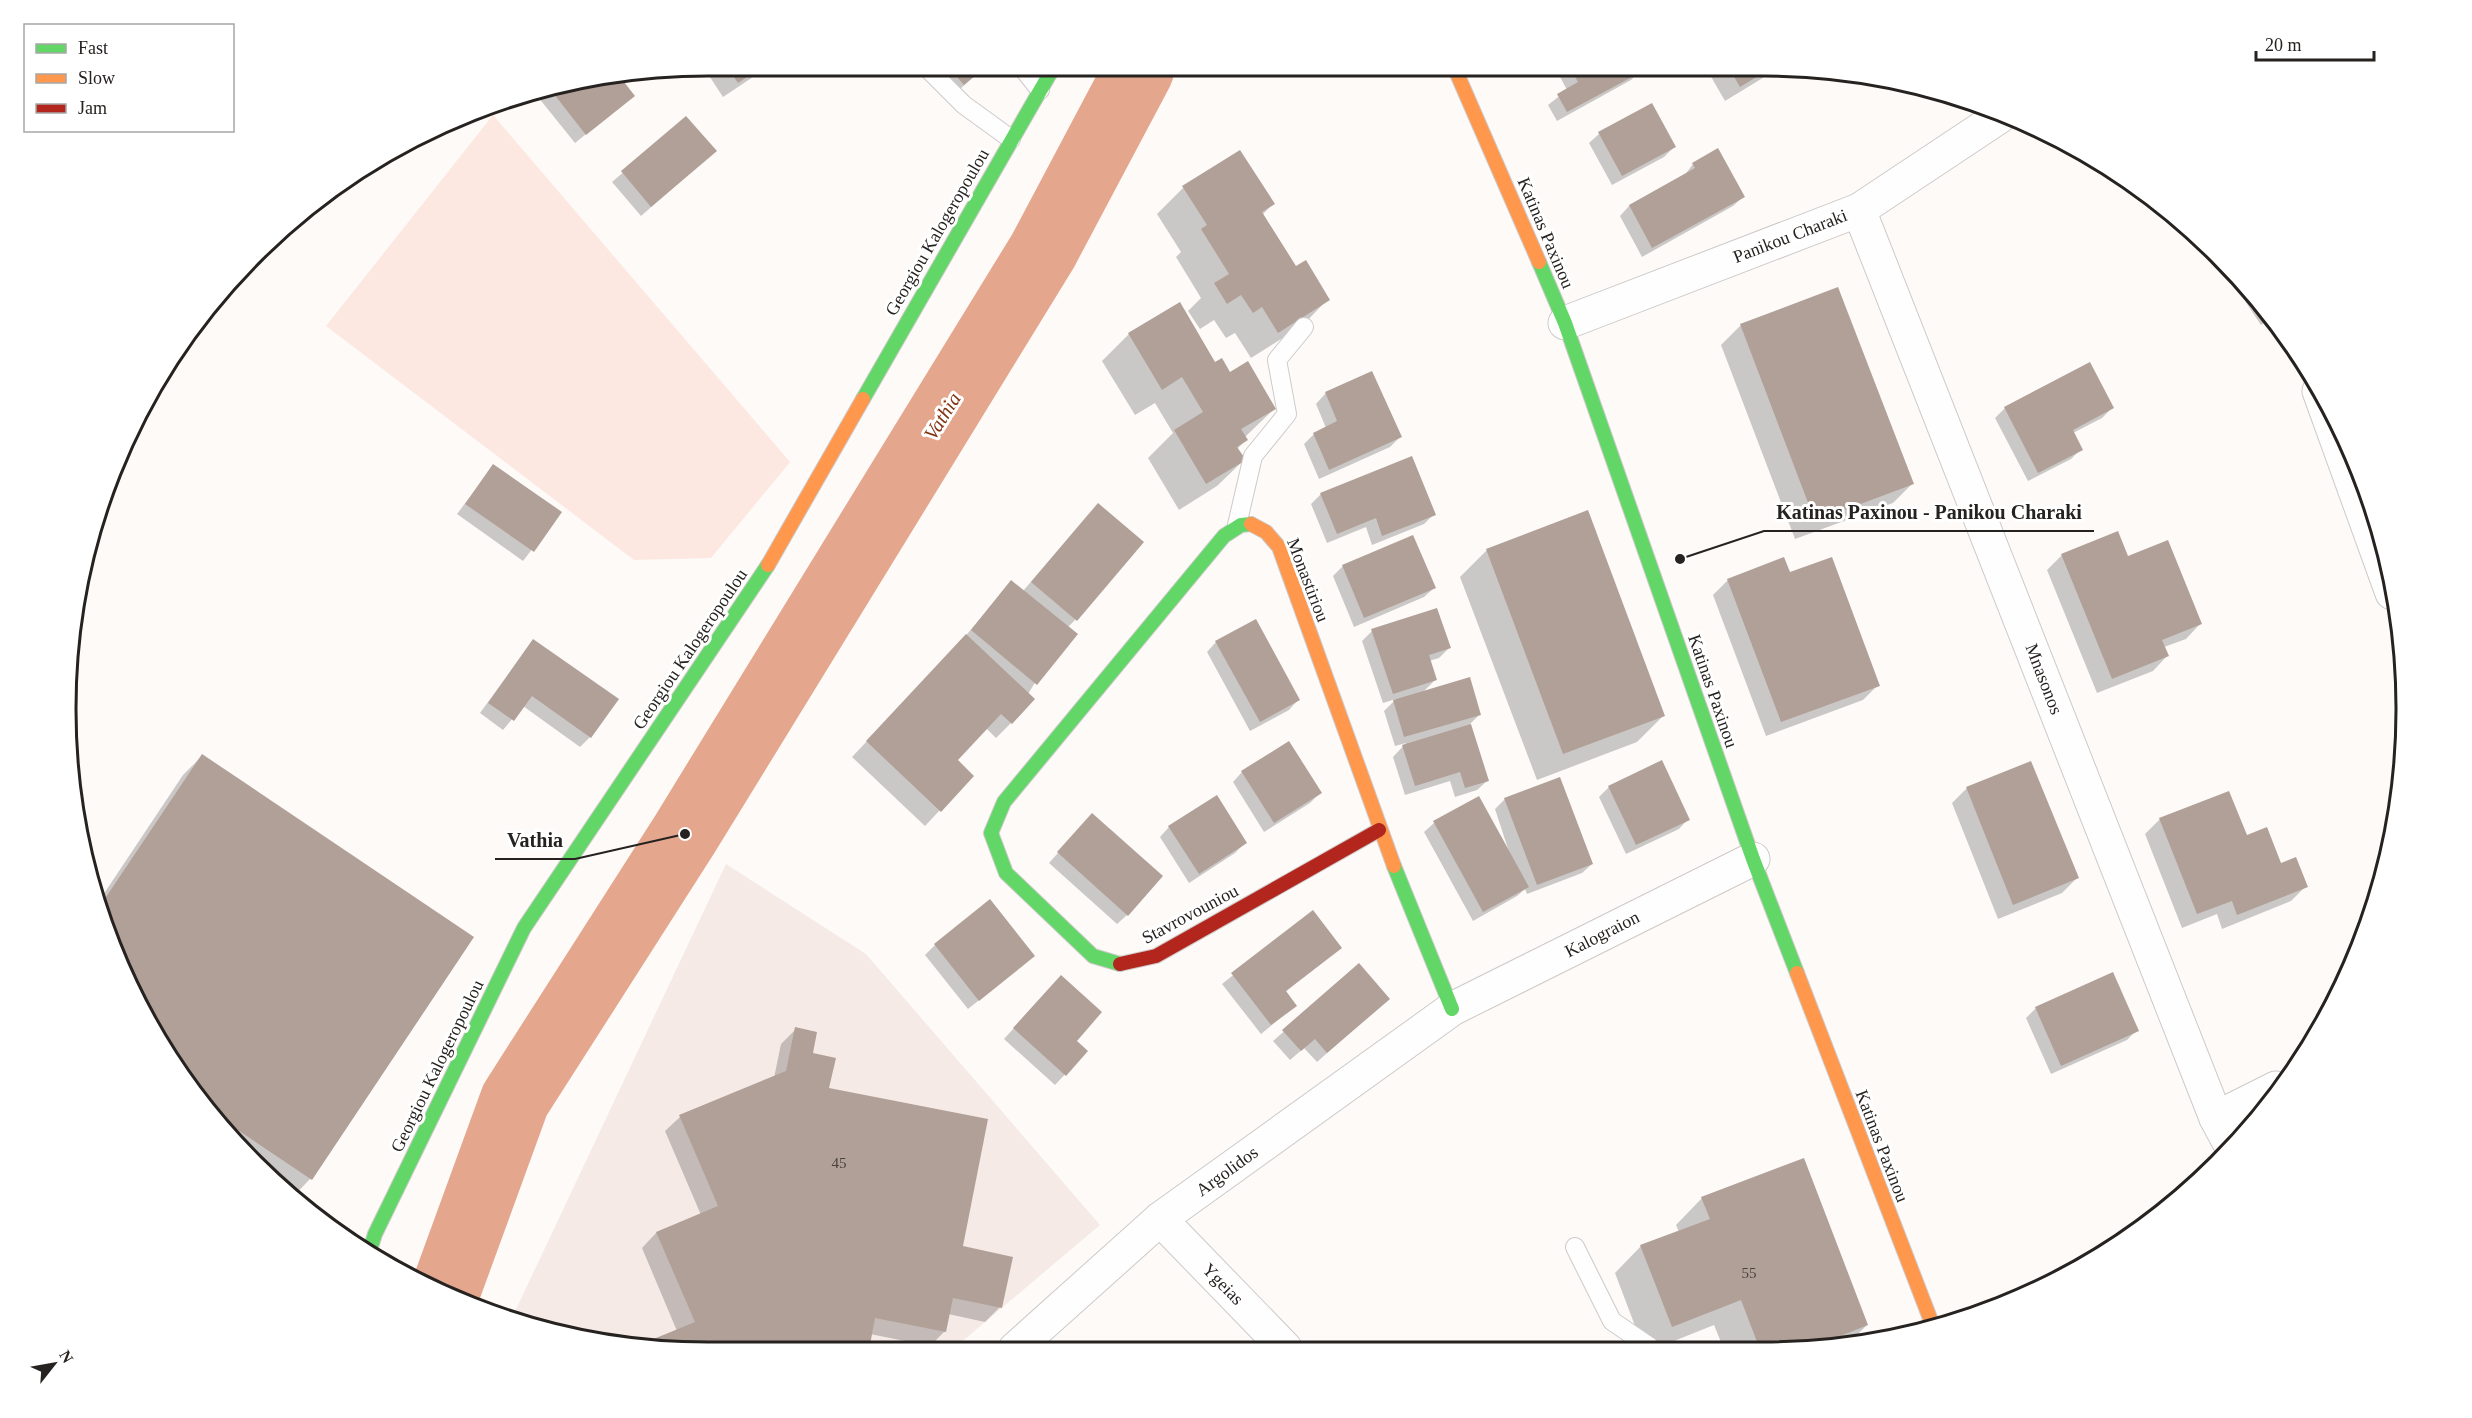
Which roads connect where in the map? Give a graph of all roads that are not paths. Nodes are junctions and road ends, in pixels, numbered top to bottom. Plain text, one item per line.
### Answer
1 (935, 76) edge
2 (1029, 76) edge
3 (1048, 76) edge
4 (1458, 76) edge
5 (1040, 90) junction
6 (1994, 121) edge
7 (1011, 139) junction
8 (1859, 210) junction
9 (1564, 323) junction
10 (1304, 327) dead end
11 (2344, 461) edge
12 (1237, 525) junction
13 (2370, 533) edge
14 (1378, 830) junction
15 (1753, 859) junction
16 (1452, 1009) junction
17 (2266, 1093) edge
18 (2216, 1118) junction
19 (2227, 1138) edge
20 (1160, 1219) junction
21 (372, 1244) edge
22 (1575, 1247) dead end
23 (1930, 1319) edge
24 (1023, 1342) edge
25 (1279, 1342) edge
26 (1643, 1342) edge

1 - 7 lane
2 - 5 lane
3 - 5 street, Georgiou Kalogeropoulou
4 - 9 street, Katinas Paxinou
5 - 7 street, Georgiou Kalogeropoulou
6 - 8 street, Panikou Charaki
7 - 21 street, Georgiou Kalogeropoulou
8 - 9 street, Panikou Charaki
8 - 18 street, Mnasonos
9 - 15 street, Katinas Paxinou
10 - 12 lane
11 - 13 street
12 - 14 street, Monastiriou
12 - 14 street, Stavrovouniou
14 - 16 street, Monastiriou
15 - 16 street, Kalograion
15 - 23 street, Katinas Paxinou
16 - 20 street, Argolidos
17 - 18 street
18 - 19 street, Mnasonos
20 - 24 street, Argolidos
20 - 25 street, Ygeias
22 - 26 lane

